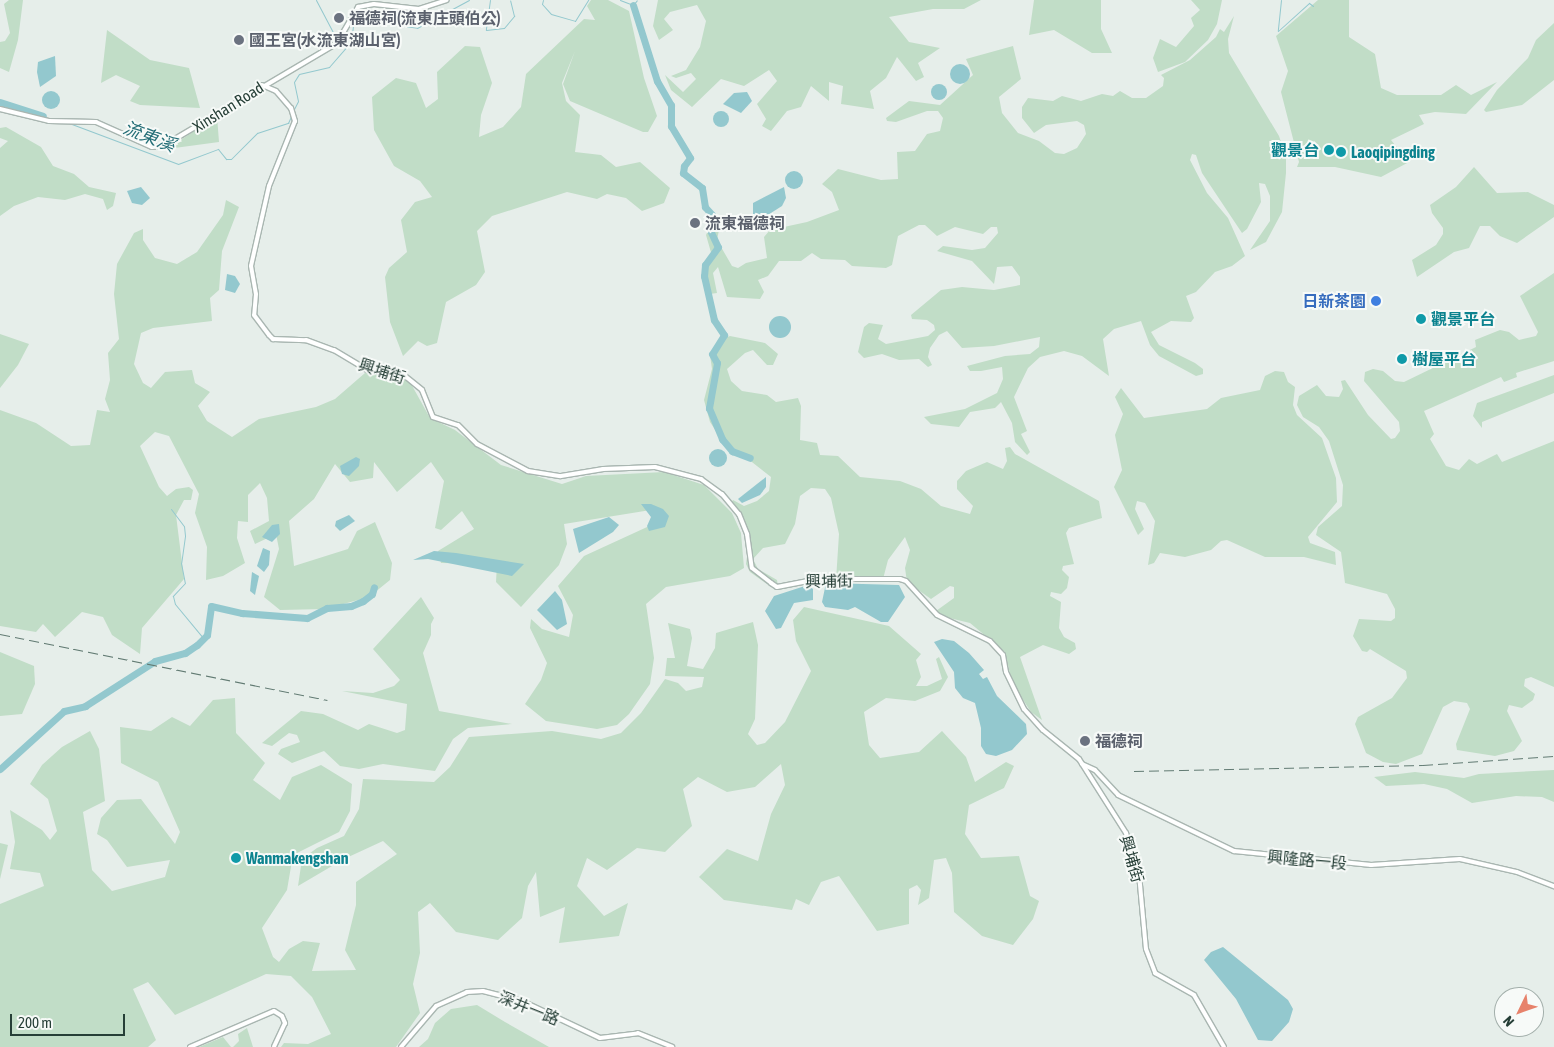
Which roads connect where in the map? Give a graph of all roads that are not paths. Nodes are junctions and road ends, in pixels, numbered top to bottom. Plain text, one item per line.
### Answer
1 (446, 0) edge
2 (262, 86) junction
3 (0, 109) edge
4 (1082, 764) junction
5 (1098, 773) junction
6 (1091, 779) junction
7 (1554, 886) edge
8 (190, 1047) edge
9 (274, 1047) edge
10 (401, 1047) edge
11 (672, 1047) edge
12 (1224, 1047) edge

1 - 2 street, Xinshan Road
2 - 3 street, Xinshan Road
2 - 4 street, 興埔街
4 - 5 street, 興隆路一段
4 - 6 street, 興埔街
5 - 6 street
5 - 7 street, 興隆路一段
6 - 12 street, 興埔街
8 - 9 street
10 - 11 street, 深井一路

